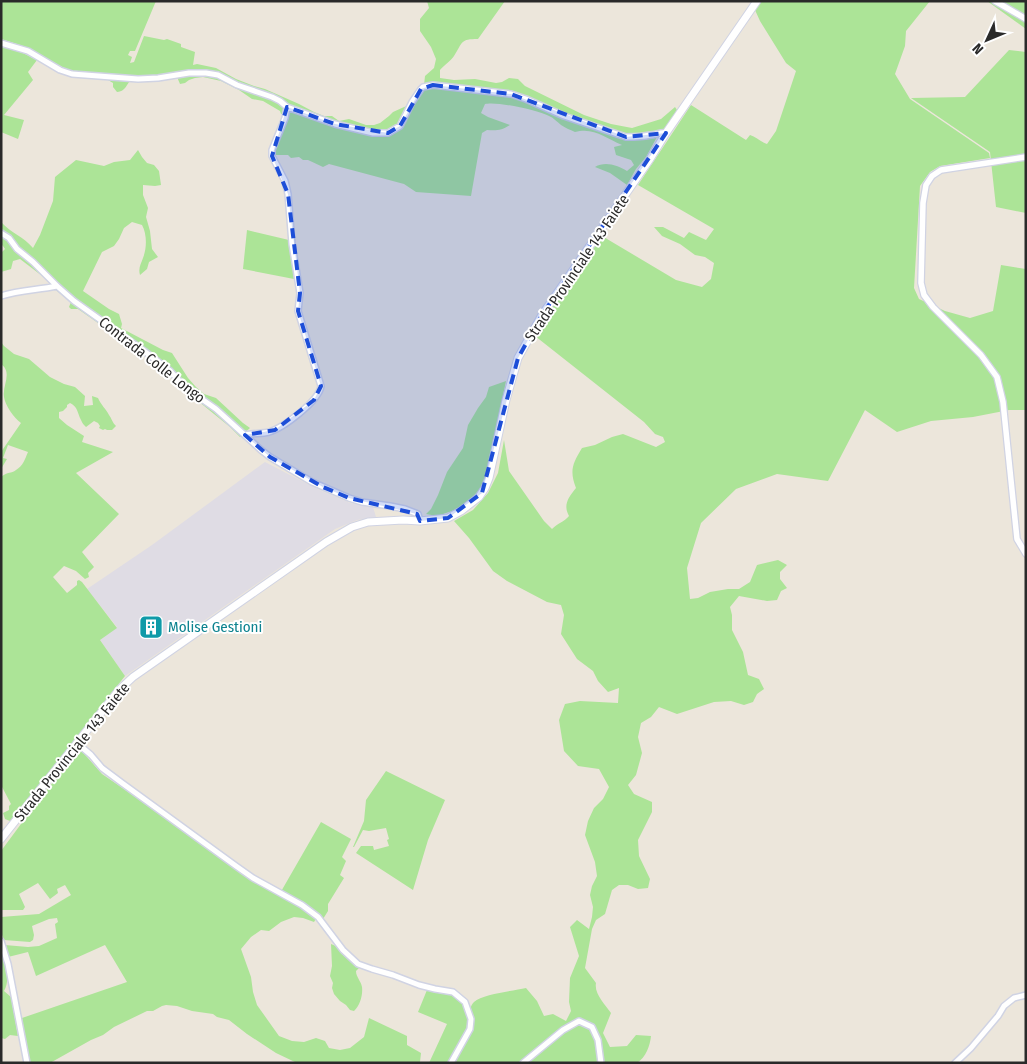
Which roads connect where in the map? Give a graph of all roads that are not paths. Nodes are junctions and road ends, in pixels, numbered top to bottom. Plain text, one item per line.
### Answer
1 (757, 1) edge
2 (995, 1) edge
3 (1026, 19) edge
4 (1, 43) edge
5 (287, 107) junction
6 (666, 133) junction
7 (1026, 157) edge
8 (1, 232) edge
9 (57, 286) junction
10 (1, 296) edge
11 (246, 435) junction
12 (420, 521) junction
13 (1026, 554) edge
14 (77, 743) junction
15 (1, 839) edge
16 (1, 942) edge
17 (1026, 996) edge
18 (27, 1063) edge
19 (451, 1063) edge
20 (523, 1063) edge
21 (601, 1063) edge
22 (955, 1063) edge

1 - 6 main road, Strada Provinciale 143 Faiete
2 - 3 street
4 - 5 street
5 - 6 street
5 - 11 street
6 - 12 main road, Strada Provinciale 143 Faiete
7 - 13 street
8 - 9 street, Contrada Colle Longo
9 - 10 street
9 - 11 street, Contrada Colle Longo
11 - 12 street, Contrada Colle Longo
12 - 14 main road, Strada Provinciale 143 Faiete
14 - 15 main road, Strada Provinciale 143 Faiete
14 - 19 street
16 - 18 street
17 - 22 street
20 - 21 street

